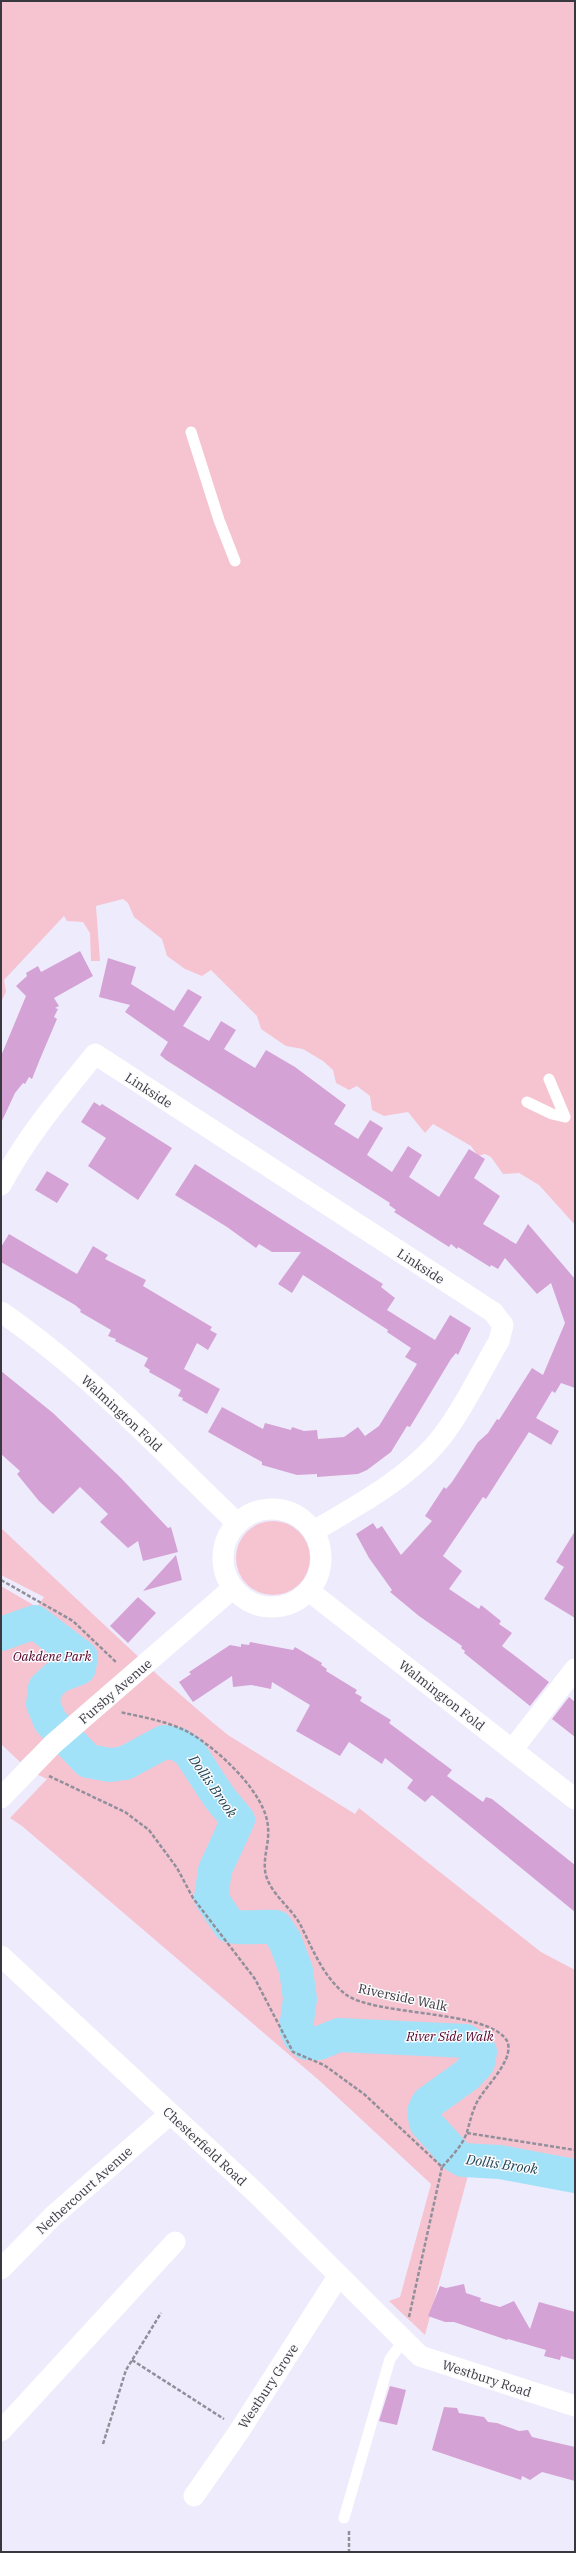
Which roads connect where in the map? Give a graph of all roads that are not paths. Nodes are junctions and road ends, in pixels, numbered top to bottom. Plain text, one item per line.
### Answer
1 (191, 432) dead end
2 (235, 561) dead end
3 (549, 1079) dead end
4 (527, 1102) dead end
5 (1, 1185) edge
6 (1, 1312) edge
7 (237, 1523) junction
8 (314, 1531) junction
9 (233, 1588) junction
10 (309, 1591) junction
11 (575, 1669) edge
12 (512, 1750) junction
13 (1, 1798) edge
14 (575, 1799) edge
15 (1, 1956) edge
16 (170, 2114) junction
17 (176, 2242) dead end
18 (1, 2269) edge
19 (339, 2275) junction
20 (404, 2340) junction
21 (575, 2406) edge
22 (1, 2431) edge
23 (194, 2496) dead end
24 (344, 2518) road end

1 - 2 lane
3 - 4 lane
5 - 8 street, Linkside
6 - 7 street, Walmington Fold
7 - 8 street
7 - 9 street
8 - 10 street
9 - 10 street
9 - 13 street, Fursby Avenue
10 - 12 street, Walmington Fold
11 - 12 street
12 - 14 street, Walmington Fold
15 - 16 street, Chesterfield Road
16 - 18 street, Nethercourt Avenue
16 - 19 street, Chesterfield Road
17 - 22 street
19 - 20 street, Chesterfield Road
19 - 23 street, Westbury Grove
20 - 21 street, Westbury Road
20 - 24 lane

